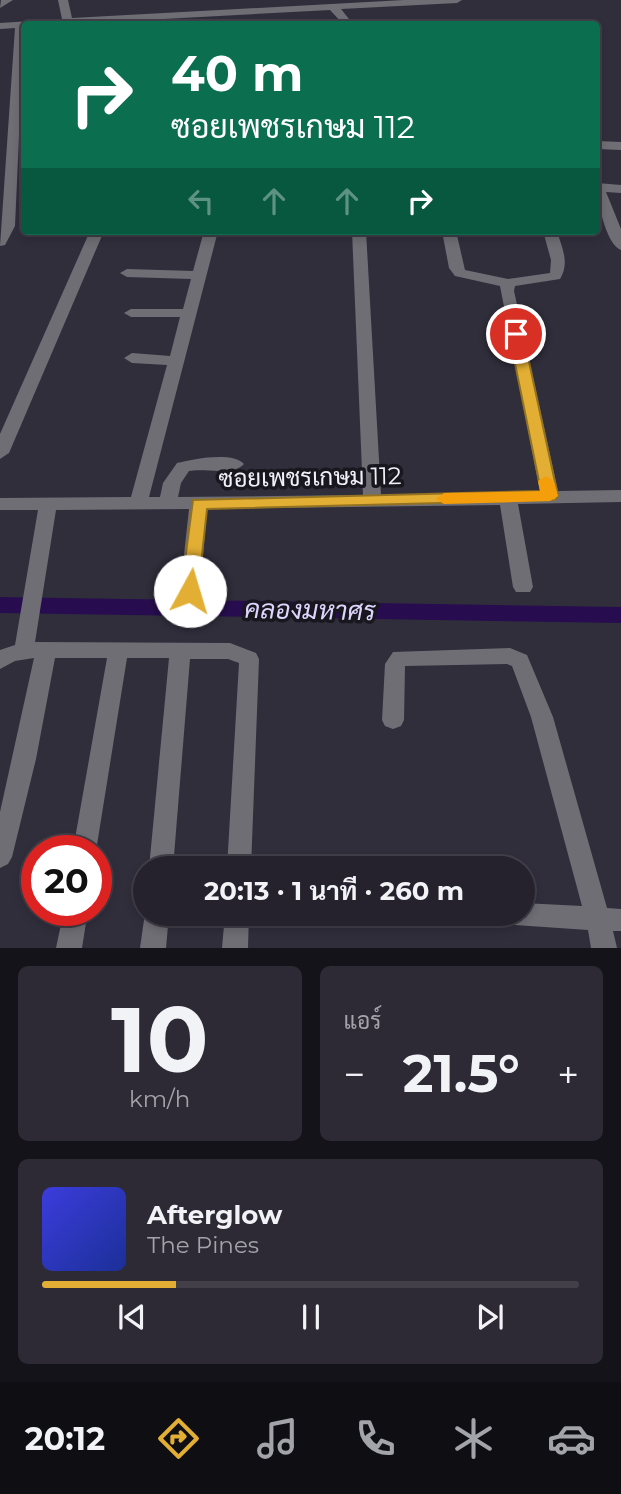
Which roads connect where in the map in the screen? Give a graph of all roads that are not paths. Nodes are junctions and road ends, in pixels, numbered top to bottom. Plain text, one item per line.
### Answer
1 (8, 0) edge
2 (63, 0) edge
3 (189, 0) edge
4 (457, 0) edge
5 (317, 4) edge
6 (0, 5) edge
7 (132, 6) dead end
8 (333, 7) junction
9 (254, 14) edge
10 (149, 17) junction
11 (194, 19) edge
12 (214, 20) edge
13 (68, 21) joint
14 (345, 21) edge
15 (21, 25) edge
16 (0, 26) edge
17 (21, 52) edge
18 (600, 145) edge
19 (621, 146) edge
20 (600, 188) edge
21 (621, 189) edge
22 (600, 192) edge
23 (615, 215) edge
24 (95, 235) edge
25 (210, 235) edge
26 (359, 235) edge
27 (450, 235) edge
28 (551, 235) edge
29 (0, 243) edge
30 (621, 246) edge
31 (127, 273) dead end
32 (198, 275) junction
33 (508, 282) junction
34 (131, 313) dead end
35 (188, 313) junction
36 (132, 358) dead end
37 (176, 360) junction
38 (0, 453) edge
39 (235, 464) dead end
40 (550, 496) junction
41 (621, 496) edge
42 (508, 497) junction
43 (372, 501) junction
44 (0, 504) edge
45 (167, 504) junction
46 (199, 504) junction
47 (48, 505) junction
48 (138, 505) junction
49 (523, 587) dead end
50 (190, 591) dead end
51 (32, 646) junction
52 (118, 652) junction
53 (180, 652) junction
54 (0, 661) edge
55 (393, 720) dead end
56 (88, 835) edge
57 (162, 856) edge
58 (240, 856) edge
59 (0, 857) edge
60 (535, 915) edge
61 (610, 920) edge
62 (73, 926) edge
63 (156, 926) edge
64 (236, 926) edge
65 (69, 948) edge
66 (153, 948) edge
67 (235, 948) edge
68 (604, 948) edge

1 - 6 street
2 - 13 street
3 - 11 street
4 - 8 street
5 - 8 street
5 - 9 street
7 - 10 street
8 - 14 street
9 - 12 street
9 - 12 street
10 - 11 street
10 - 13 street
11 - 12 street
15 - 16 street
17 - 29 street
18 - 19 street
20 - 21 street
22 - 23 street
23 - 30 street
24 - 38 street
25 - 32 street
26 - 43 street
27 - 33 street
28 - 33 street
31 - 32 street
32 - 35 street
33 - 40 street
34 - 35 street
35 - 37 street
36 - 37 street
37 - 48 street
39 - 45 street
40 - 41 street, ซอยเพชรเกษม 112
40 - 42 street, ซอยเพชรเกษม 112
42 - 43 street, ซอยเพชรเกษม 112
42 - 49 street
43 - 46 street, ซอยเพชรเกษม 112
44 - 47 street, ซอยเพชรเกษม 112
45 - 46 street, ซอยเพชรเกษม 112
45 - 48 street, ซอยเพชรเกษม 112
46 - 50 street
47 - 48 street, ซอยเพชรเกษม 112
47 - 51 street
51 - 52 street
51 - 54 street
51 - 59 street
52 - 53 street
52 - 56 street
53 - 57 street
53 - 58 street
55 - 61 street
60 - 61 street
61 - 68 street
62 - 65 street
63 - 66 street
64 - 67 street

